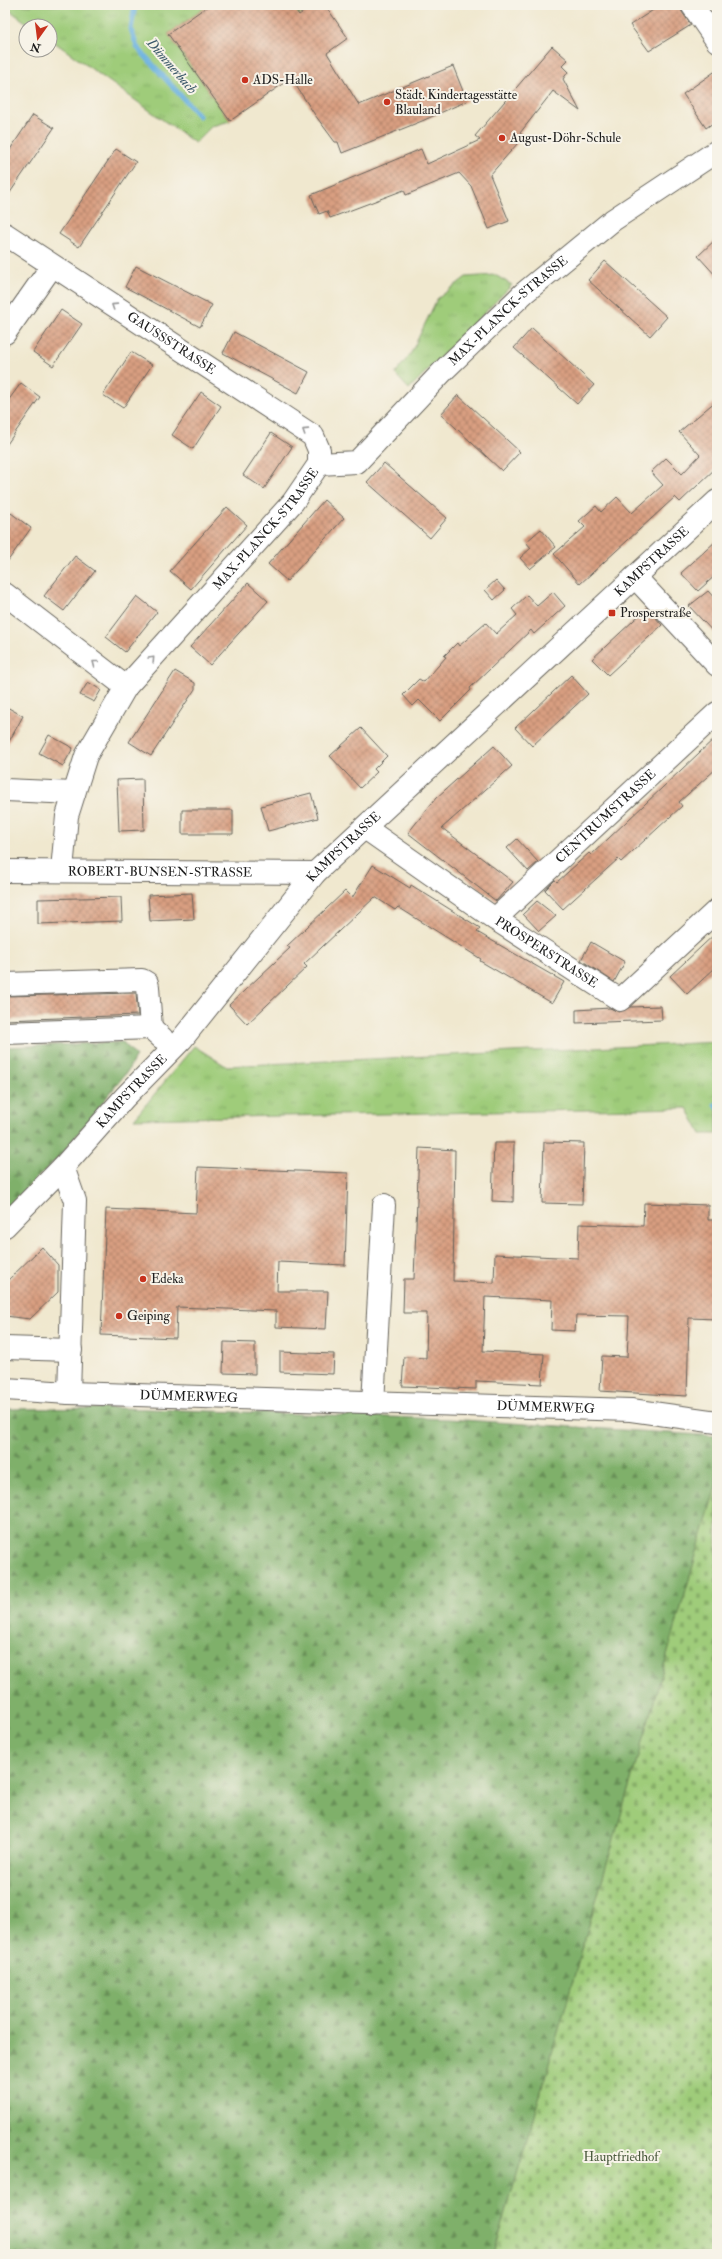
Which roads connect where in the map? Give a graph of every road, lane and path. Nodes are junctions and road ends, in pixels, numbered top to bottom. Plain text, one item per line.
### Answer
1 (692, 5) edge
2 (717, 41) edge
3 (717, 151) edge
4 (5, 234) edge
5 (52, 266) junction
6 (5, 333) edge
7 (320, 464) junction
8 (717, 501) edge
9 (635, 577) junction
10 (5, 594) edge
11 (717, 665) edge
12 (126, 687) junction
13 (717, 713) edge
14 (5, 790) edge
15 (74, 793) junction
16 (365, 828) junction
17 (5, 870) edge
18 (62, 870) junction
19 (315, 873) junction
20 (717, 910) edge
21 (495, 919) junction
22 (5, 984) edge
23 (151, 1028) junction
24 (5, 1033) edge
25 (172, 1049) junction
26 (64, 1167) junction
27 (384, 1205) dead end
28 (5, 1226) edge
29 (5, 1348) edge
30 (71, 1350) junction
31 (5, 1389) edge
32 (69, 1394) junction
33 (373, 1403) junction
34 (717, 1422) edge

1 - 2 street
3 - 7 street, MAX-PLANCK-STRASSE
4 - 5 street, GAUSSSTRASSE
5 - 6 street
7 -> 5 street, GAUSSSTRASSE
12 -> 7 street, MAX-PLANCK-STRASSE
8 - 9 street, KAMPSTRASSE
9 - 11 street
9 - 16 street, KAMPSTRASSE
12 -> 10 street
12 - 15 street, MAX-PLANCK-STRASSE
13 - 21 street, CENTRUMSTRASSE
14 - 15 street
15 - 18 street, MAX-PLANCK-STRASSE
16 - 19 street, KAMPSTRASSE
16 - 21 street, PROSPERSTRASSE
17 - 18 street, ROBERT-BUNSEN-STRASSE
18 - 19 street, ROBERT-BUNSEN-STRASSE
19 - 25 street, KAMPSTRASSE
20 - 21 street, PROSPERSTRASSE
22 - 23 street
23 - 24 street
23 - 25 street
25 - 26 street, KAMPSTRASSE
26 - 28 street, KAMPSTRASSE
26 - 30 street
27 - 33 street
29 - 30 street
30 - 32 street
31 - 32 street, DÜMMERWEG
32 - 33 street, DÜMMERWEG
33 - 34 street, DÜMMERWEG

